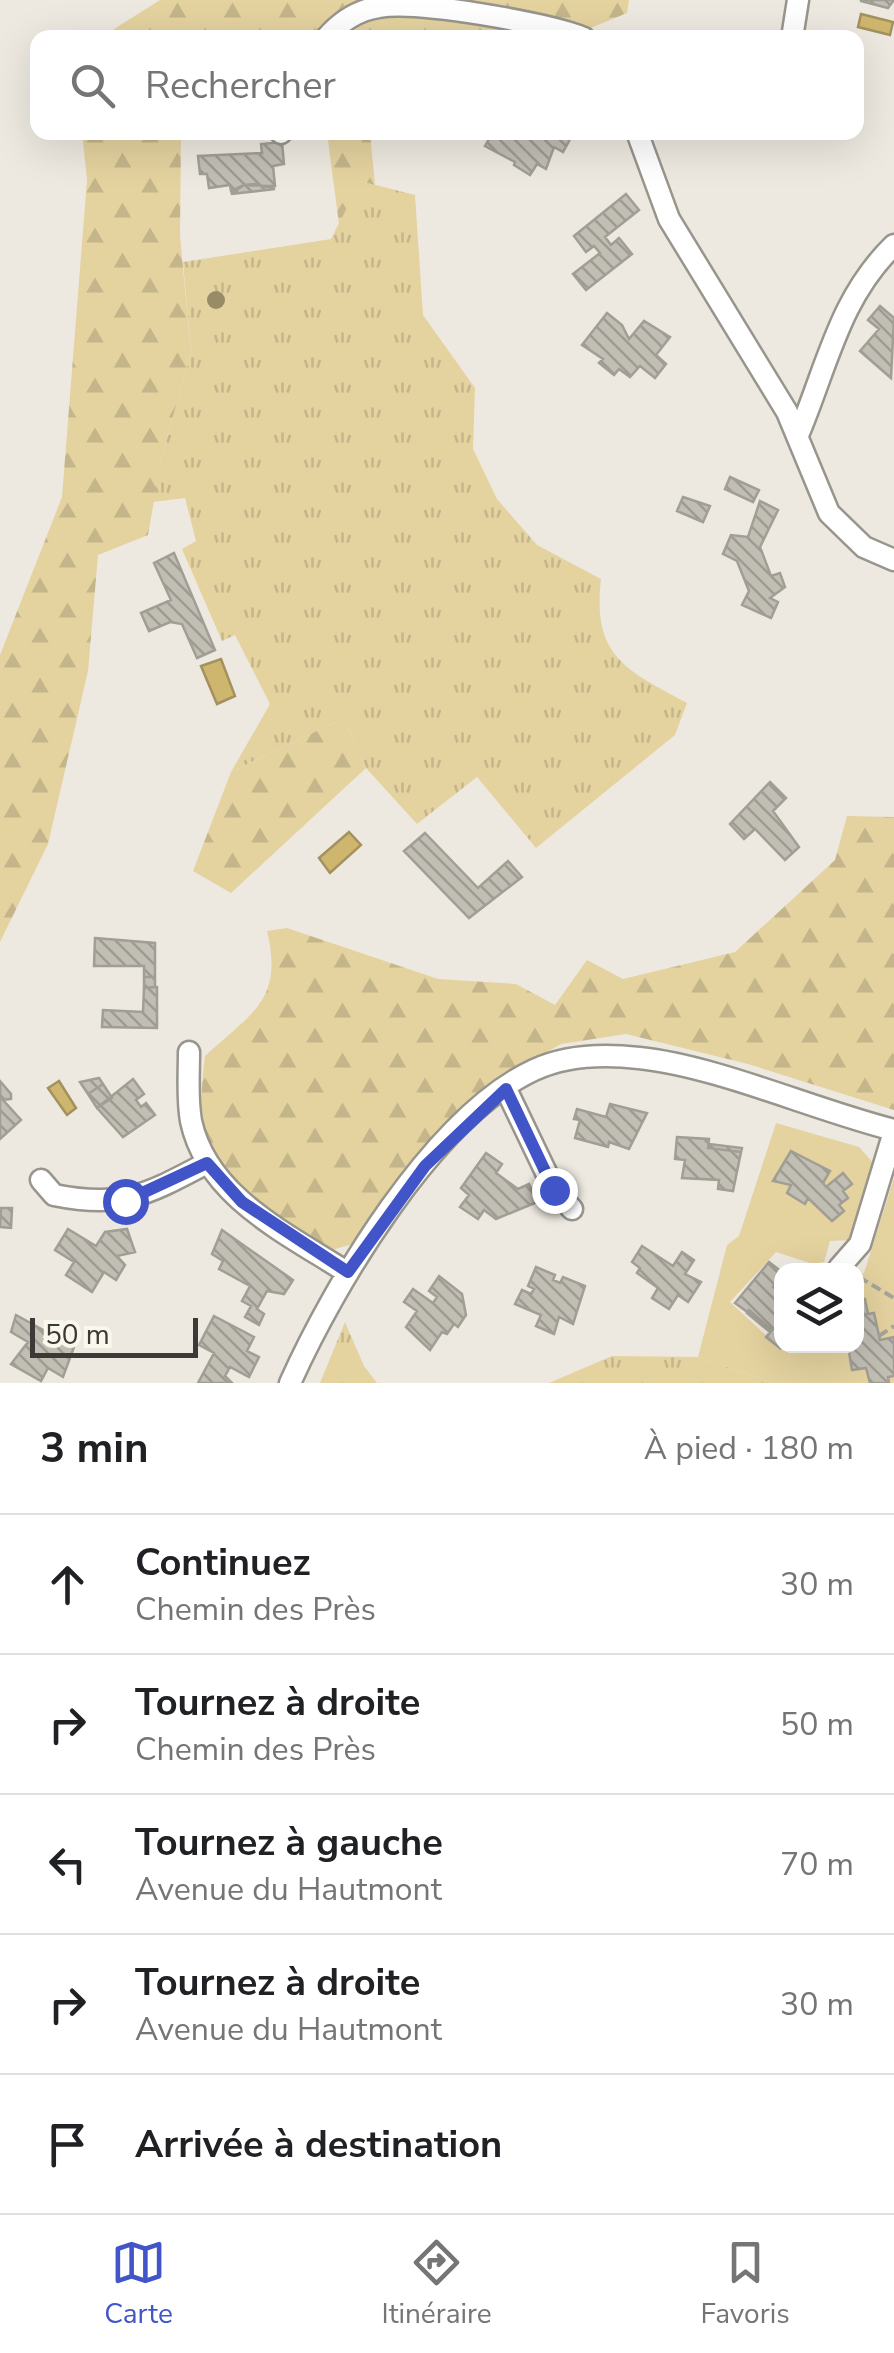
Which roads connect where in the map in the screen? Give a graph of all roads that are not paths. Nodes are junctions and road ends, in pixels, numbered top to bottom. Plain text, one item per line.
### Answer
1 (798, 0) edge
2 (337, 30) edge
3 (562, 30) edge
4 (793, 30) edge
5 (640, 140) edge
6 (894, 246) edge
7 (798, 434) junction
8 (894, 560) edge
9 (189, 1052) dead end
10 (506, 1089) junction
11 (894, 1131) edge
12 (207, 1163) junction
13 (41, 1180) dead end
14 (572, 1209) dead end
15 (853, 1263) edge
16 (348, 1272) junction
17 (290, 1383) edge

1 - 4 street
2 - 3 street
5 - 7 street
6 - 7 street
7 - 8 street
9 - 12 street
10 - 11 street
10 - 14 street
10 - 16 street
11 - 15 street
12 - 13 street
12 - 16 street
16 - 17 street

